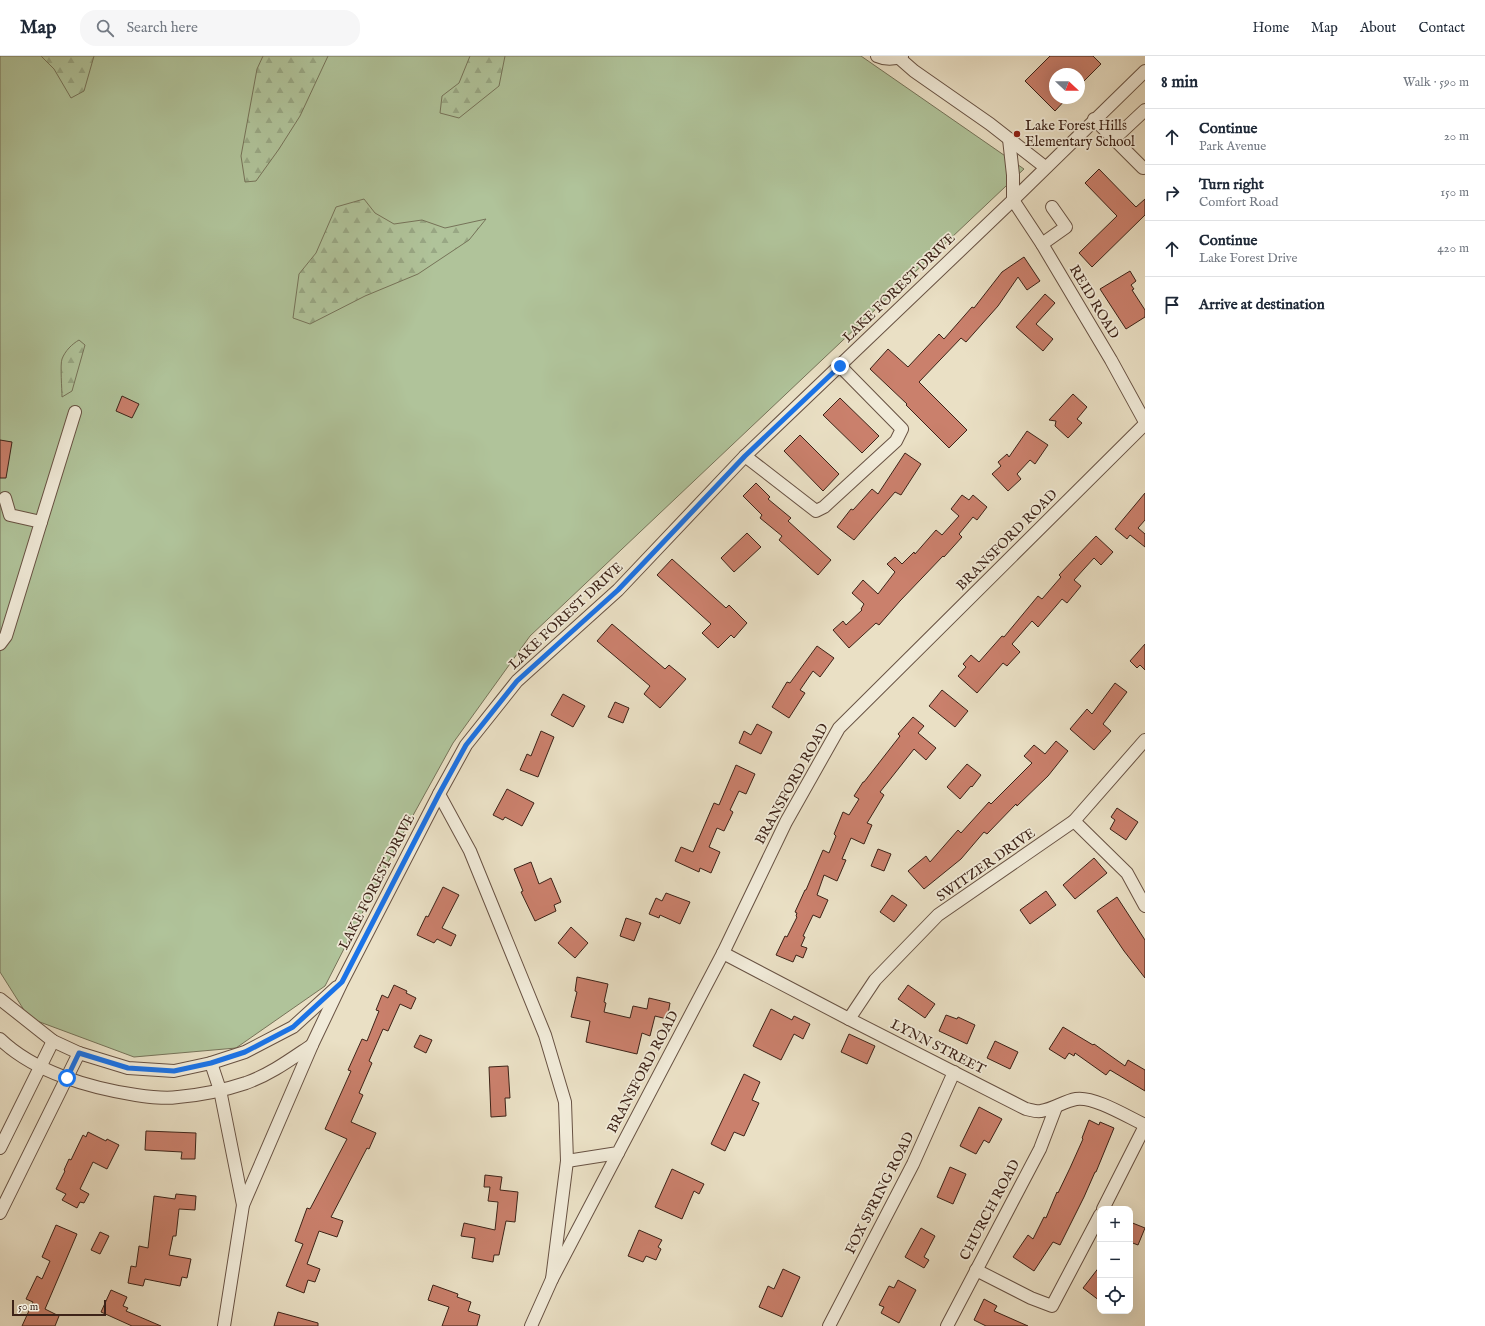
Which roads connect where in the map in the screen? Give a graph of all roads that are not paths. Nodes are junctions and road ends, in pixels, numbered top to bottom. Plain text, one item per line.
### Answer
1 (877, 56) edge
2 (900, 57) edge
3 (1145, 71) edge
4 (1145, 110) edge
5 (1094, 119) junction
6 (1009, 139) junction
7 (1114, 139) junction
8 (1045, 167) junction
9 (1143, 168) dead end
10 (1013, 200) junction
11 (1052, 207) dead end
12 (1042, 244) junction
13 (840, 366) junction
14 (75, 412) dead end
15 (1145, 423) edge
16 (745, 456) junction
17 (5, 498) dead end
18 (41, 522) junction
19 (0, 644) edge
20 (1145, 740) edge
21 (439, 794) junction
22 (1074, 821) junction
23 (1145, 906) edge
24 (723, 953) junction
25 (342, 982) junction
26 (0, 1000) edge
27 (849, 1019) junction
28 (0, 1039) edge
29 (53, 1041) junction
30 (312, 1045) junction
31 (79, 1053) junction
32 (211, 1063) junction
33 (40, 1066) junction
34 (954, 1072) junction
35 (67, 1078) junction
36 (220, 1090) junction
37 (1056, 1107) junction
38 (1145, 1126) edge
39 (0, 1148) edge
40 (618, 1153) junction
41 (567, 1161) junction
42 (243, 1205) junction
43 (1105, 1206) edge
44 (0, 1213) edge
45 (1097, 1221) edge
46 (976, 1270) junction
47 (552, 1279) junction
48 (224, 1326) edge
49 (531, 1326) edge
50 (829, 1326) edge
51 (947, 1326) edge

1 - 2 street
2 - 6 street
3 - 5 street, LAKE FOREST DRIVE
4 - 7 street
5 - 7 street
5 - 8 street, LAKE FOREST DRIVE
6 - 8 street
6 - 10 street
7 - 9 street
8 - 10 street, LAKE FOREST DRIVE
10 - 12 street, REID ROAD
10 - 13 street, LAKE FOREST DRIVE
11 - 12 street
12 - 15 street, REID ROAD
13 - 16 street, LAKE FOREST DRIVE
13 - 16 street
14 - 18 street
15 - 24 street, BRANSFORD ROAD
16 - 21 street, LAKE FOREST DRIVE
17 - 18 street
18 - 19 street
20 - 22 street, SWITZER DRIVE
21 - 25 street, LAKE FOREST DRIVE
21 - 41 street
22 - 23 street
22 - 27 street, SWITZER DRIVE
24 - 27 street, LYNN STREET
24 - 40 street, BRANSFORD ROAD
25 - 30 street, LAKE FOREST DRIVE
25 - 32 street
26 - 29 street
27 - 34 street, LYNN STREET
28 - 33 street
29 - 31 street
29 - 33 street
30 - 36 street
30 - 42 street, LAKE FOREST DRIVE
31 - 32 street
31 - 35 street
32 - 36 street
33 - 35 street
33 - 39 street
34 - 37 street, LYNN STREET
34 - 50 street, FOX SPRING ROAD
35 - 36 street
35 - 44 street
36 - 42 street
37 - 38 street, LYNN STREET
37 - 46 street, CHURCH ROAD
38 - 43 street
40 - 41 street, BRANSFORD ROAD
40 - 47 street, BRANSFORD ROAD
41 - 47 street
42 - 48 street, LAKE FOREST DRIVE
45 - 46 street
46 - 51 street, CHURCH ROAD
47 - 49 street, BRANSFORD ROAD

